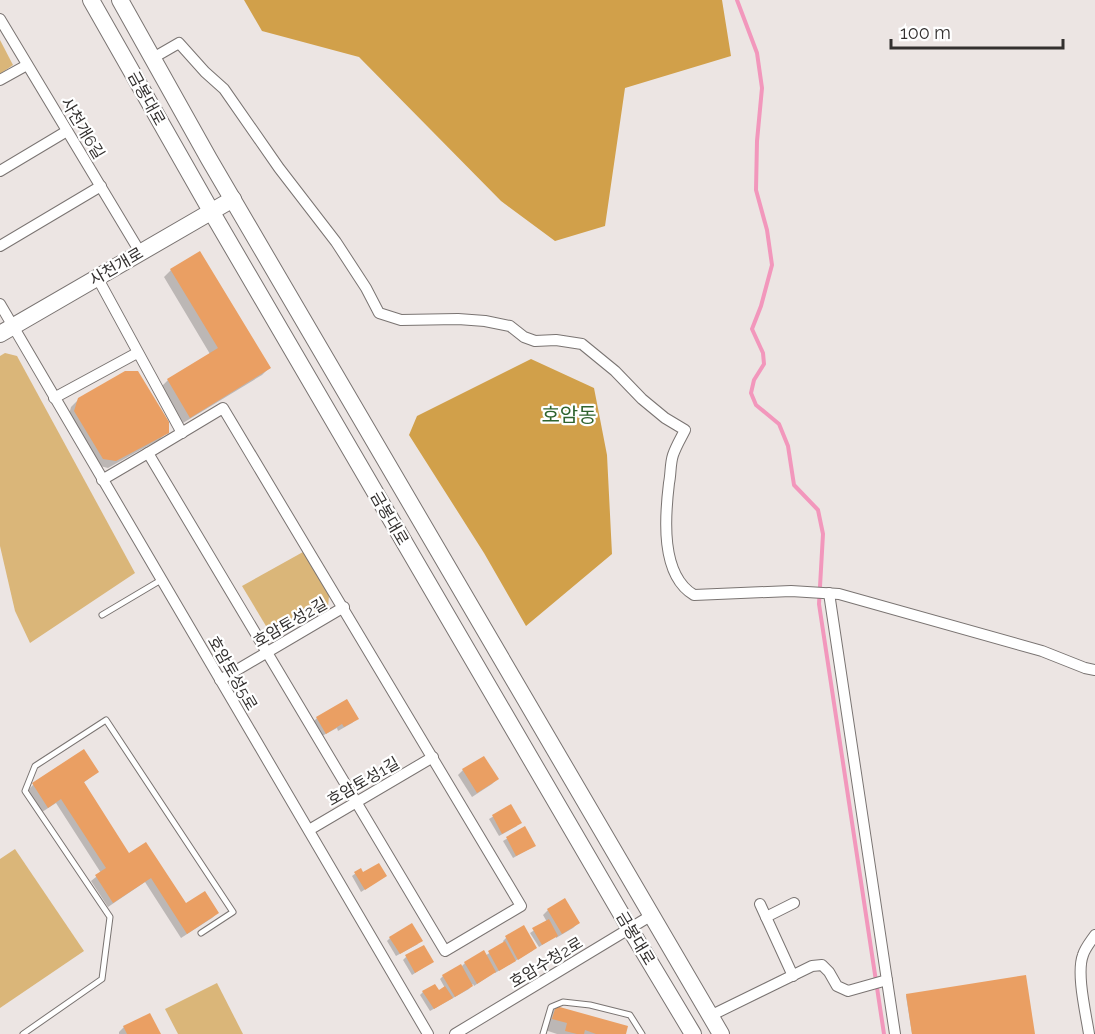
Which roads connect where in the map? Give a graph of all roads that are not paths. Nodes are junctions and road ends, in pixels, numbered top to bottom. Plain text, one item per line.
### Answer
1 (91, 0) edge
2 (120, 0) edge
3 (0, 19) edge
4 (153, 58) junction
5 (27, 64) junction
6 (0, 80) edge
7 (67, 131) junction
8 (0, 171) edge
9 (100, 186) junction
10 (233, 199) junction
11 (210, 211) junction
12 (0, 246) edge
13 (140, 252) junction
14 (97, 278) junction
15 (0, 304) edge
16 (6, 331) edge
17 (137, 353) junction
18 (54, 398) junction
19 (182, 432) junction
20 (148, 453) junction
21 (102, 480) junction
22 (161, 580) junction
23 (829, 593) junction
24 (344, 607) junction
25 (102, 615) dead end
26 (267, 652) junction
27 (1095, 670) edge
28 (220, 680) junction
29 (433, 757) junction
30 (356, 802) junction
31 (309, 830) junction
32 (794, 903) dead end
33 (760, 904) dead end
34 (652, 915) junction
35 (766, 917) junction
36 (630, 929) junction
37 (201, 933) dead end
38 (1095, 935) edge
39 (793, 976) junction
40 (887, 980) junction
41 (710, 1016) junction
42 (23, 1034) edge
43 (428, 1034) edge
44 (456, 1034) edge
45 (543, 1034) edge
46 (642, 1034) edge
47 (693, 1034) edge
48 (721, 1034) edge
49 (895, 1034) edge
50 (1089, 1034) edge

1 - 11 street, 금봉대로
2 - 4 street, 금봉대로
3 - 5 street, 사천개6길
4 - 10 street, 금봉대로
4 - 23 street
5 - 6 street
5 - 7 street, 사천개6길
7 - 8 street
7 - 9 street, 사천개6길
9 - 12 street
9 - 13 street, 사천개6길
10 - 11 street, 사천개로
10 - 34 street, 금봉대로
11 - 13 street, 사천개로
11 - 36 street, 금봉대로
13 - 14 street, 사천개로
14 - 16 street, 사천개로
14 - 17 street
15 - 16 street, 호암토성5로
16 - 18 street, 호암토성5로
17 - 18 street
17 - 19 street
18 - 21 street, 호암토성5로
19 - 20 street
19 - 24 street
20 - 21 street
20 - 26 street
21 - 22 street, 호암토성5로
22 - 25 lane
22 - 28 street, 호암토성5로
23 - 27 street
23 - 40 street
24 - 26 street, 호암토성2길
24 - 29 street
26 - 28 street, 호암토성2길
26 - 30 street
28 - 31 street, 호암토성5로
29 - 30 street, 호암토성1길
29 - 30 street
30 - 31 street, 호암토성1길
31 - 43 street, 호암토성5로
32 - 35 street
33 - 35 street
34 - 36 street, 호암수청2로
34 - 41 street, 금봉대로
35 - 39 street
36 - 44 street, 호암수청2로
36 - 47 street, 금봉대로
37 - 42 lane
38 - 50 street
39 - 40 street
39 - 41 street
40 - 49 street
41 - 48 street, 금봉대로
45 - 46 lane

